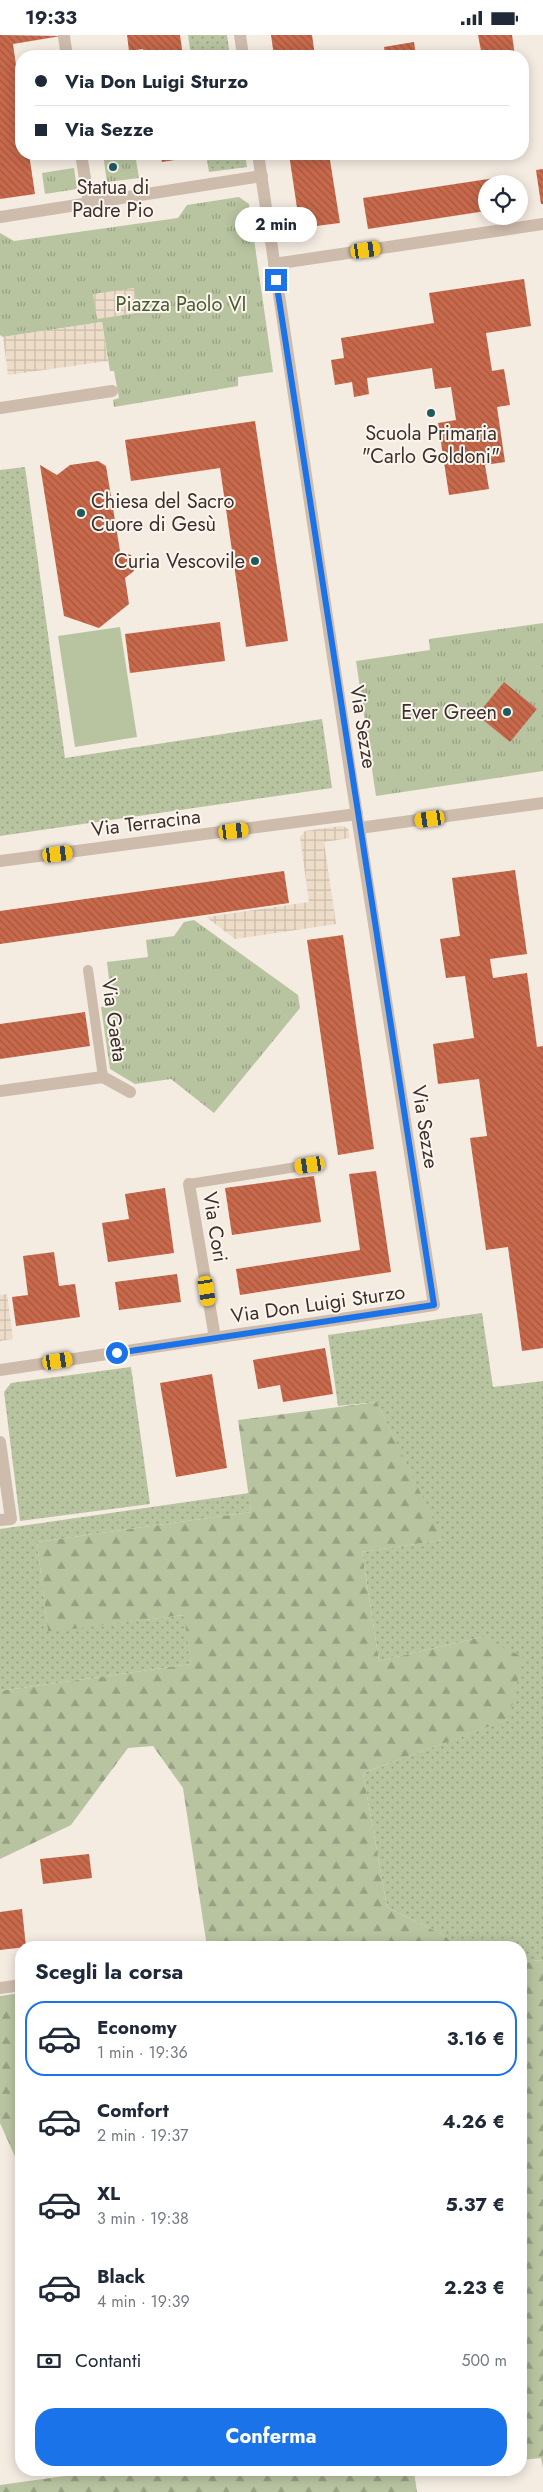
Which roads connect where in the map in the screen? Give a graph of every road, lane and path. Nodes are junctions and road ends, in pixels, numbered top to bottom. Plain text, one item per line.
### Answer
1 (240, 35) edge
2 (64, 37) dead end
3 (66, 50) edge
4 (243, 50) edge
5 (82, 160) edge
6 (259, 160) edge
7 (262, 176) junction
8 (89, 203) junction
9 (0, 217) edge
10 (543, 223) edge
11 (274, 264) junction
12 (112, 391) dead end
13 (0, 408) edge
14 (543, 803) edge
15 (357, 814) junction
16 (359, 828) junction
17 (0, 861) edge
18 (88, 970) dead end
19 (103, 1077) junction
20 (0, 1091) edge
21 (130, 1092) dead end
22 (310, 1165) dead end
23 (189, 1183) joint
24 (434, 1305) joint
25 (215, 1338) junction
26 (0, 1370) edge
27 (0, 1442) edge
28 (0, 1520) edge
29 (15, 1986) edge
30 (0, 1988) edge

1 - 4 street
2 - 3 street
5 - 8 street
6 - 7 street, Via Sezze
7 - 8 street
7 - 11 street, Via Sezze
8 - 9 street
10 - 11 street
11 - 15 street, Via Sezze
12 - 13 street
14 - 16 street
15 - 16 street, Via Sezze
15 - 17 street, Via Terracina
16 - 24 street, Via Sezze
18 - 19 lane, Via Gaeta
19 - 20 street, Via Gaeta
19 - 21 street, Via Gaeta
22 - 23 lane, Via Cori
23 - 25 street, Via Cori
24 - 25 street, Via Don Luigi Sturzo
25 - 26 street, Via Don Luigi Sturzo
27 - 28 street
29 - 30 street

